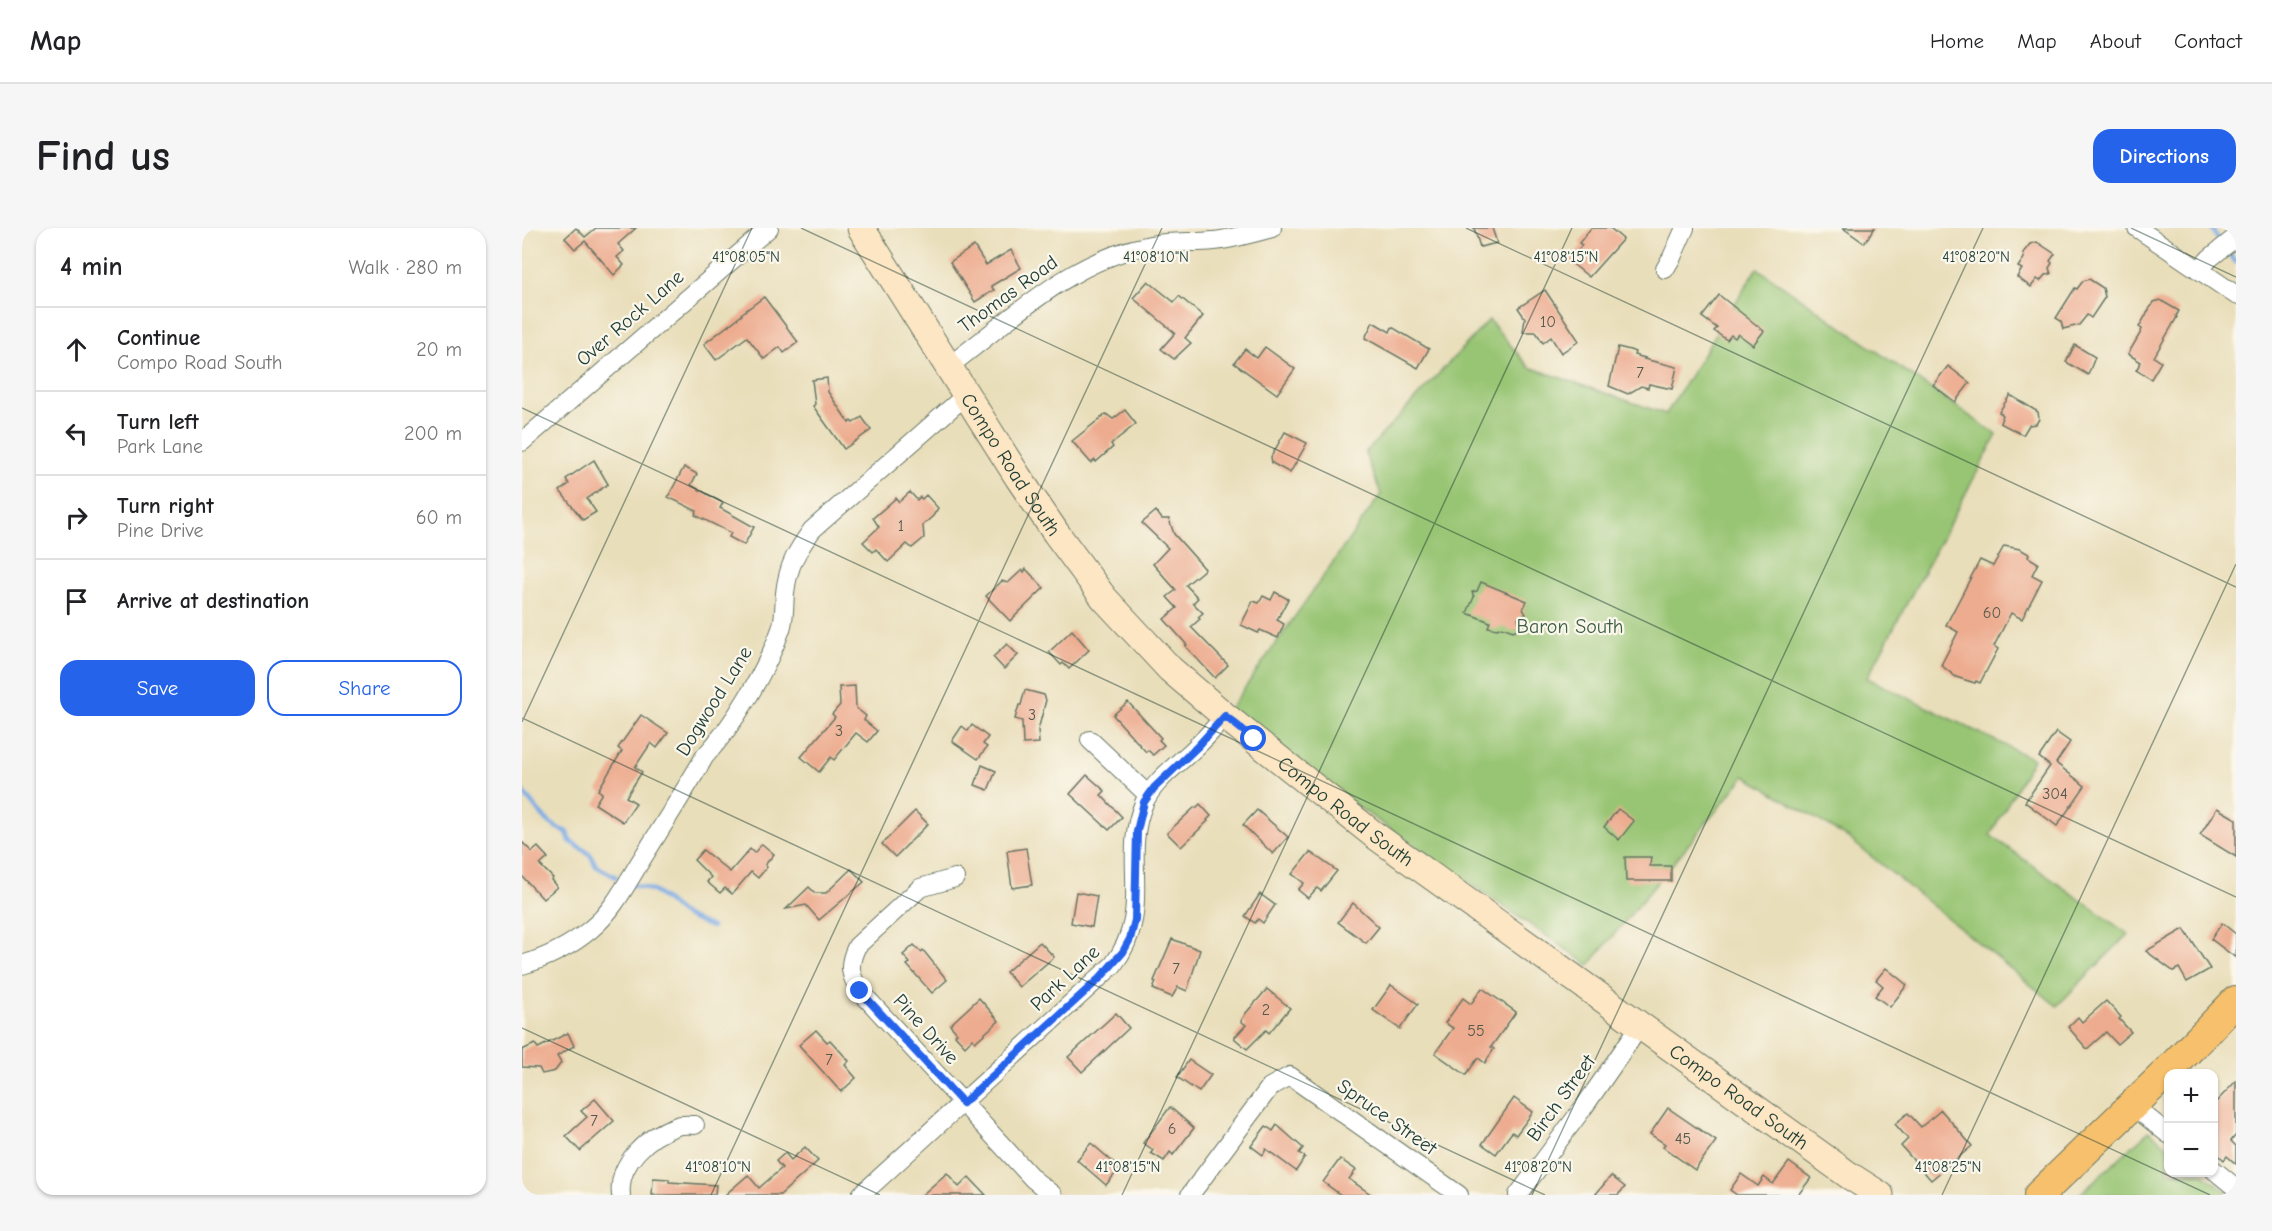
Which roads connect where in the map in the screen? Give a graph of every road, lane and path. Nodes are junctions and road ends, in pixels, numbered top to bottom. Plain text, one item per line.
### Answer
1 (769, 228) edge
2 (861, 228) edge
3 (1272, 228) edge
4 (1685, 228) edge
5 (2137, 228) edge
6 (2234, 239) edge
7 (2205, 264) junction
8 (1665, 268) dead end
9 (2236, 295) edge
10 (949, 366) junction
11 (966, 394) junction
12 (522, 442) edge
13 (1225, 716) junction
14 (1090, 740) dead end
15 (1148, 795) junction
16 (955, 878) dead end
17 (522, 965) edge
18 (2236, 1001) edge
19 (1640, 1026) junction
20 (963, 1103) junction
21 (2132, 1105) junction
22 (695, 1125) dead end
23 (2164, 1130) edge
24 (2218, 1173) edge
25 (1850, 1176) junction
26 (2236, 1188) edge
27 (621, 1195) edge
28 (861, 1195) edge
29 (1053, 1195) edge
30 (1190, 1195) edge
31 (1458, 1195) edge
32 (1518, 1195) edge
33 (1868, 1195) edge
34 (1881, 1195) edge
35 (2039, 1195) edge

1 - 12 street, Over Rock Lane
2 - 10 main road, Compo Road South
3 - 10 street, Thomas Road
4 - 8 street
5 - 7 street
6 - 7 street
7 - 9 street
10 - 11 main road, Compo Road South
11 - 13 main road, Compo Road South
11 - 17 street, Dogwood Lane
13 - 15 street, Park Lane
13 - 19 main road, Compo Road South
14 - 15 street
15 - 20 street, Park Lane
16 - 20 street, Pine Drive
18 - 21 main road
19 - 25 main road, Compo Road South
19 - 32 street, Birch Street
20 - 28 street, Park Lane
20 - 29 street, Pine Drive
21 - 23 street
21 - 35 main road
22 - 27 street
24 - 26 street
25 - 33 main road, Compo Road South
25 - 34 main road, Compo Road South
30 - 31 street, Spruce Street

